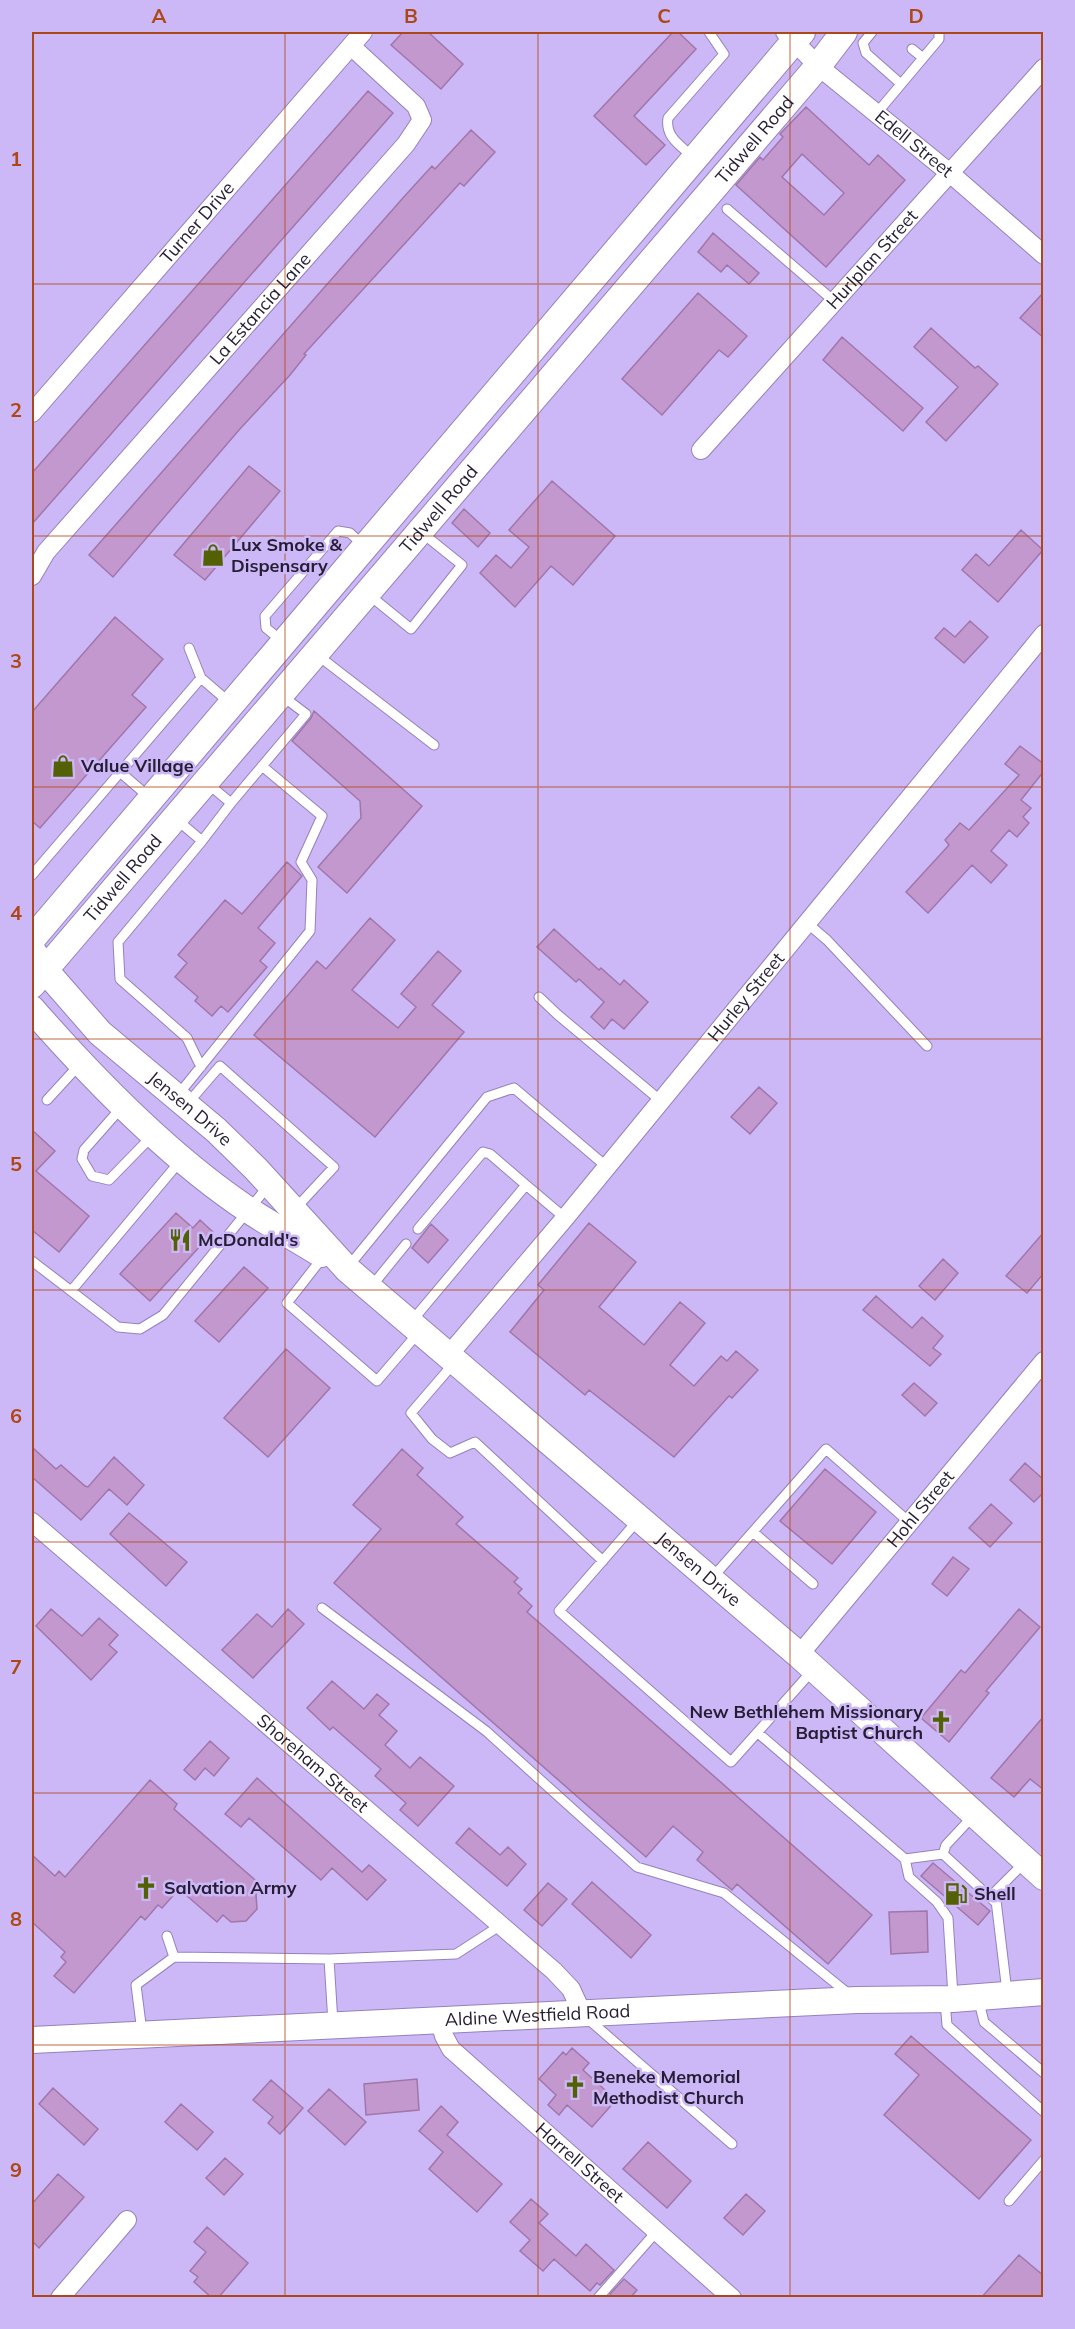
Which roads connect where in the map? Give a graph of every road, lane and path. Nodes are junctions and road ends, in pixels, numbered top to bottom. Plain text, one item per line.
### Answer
1 (363, 32) edge
2 (709, 32) edge
3 (844, 32) edge
4 (872, 32) edge
5 (939, 32) edge
6 (794, 34) edge
7 (351, 46) junction
8 (912, 49) dead end
9 (923, 58) junction
10 (818, 66) junction
11 (1044, 69) edge
12 (901, 84) junction
13 (876, 114) junction
14 (695, 158) junction
15 (951, 174) junction
16 (727, 210) dead end
17 (635, 230) junction
18 (661, 249) junction
19 (1044, 255) edge
20 (835, 302) junction
21 (499, 390) junction
22 (522, 411) junction
23 (32, 412) edge
24 (701, 450) dead end
25 (419, 530) junction
26 (366, 547) junction
27 (389, 565) junction
28 (32, 576) edge
29 (366, 592) junction
30 (1044, 634) edge
31 (189, 648) dead end
32 (315, 653) junction
33 (201, 678) junction
34 (237, 698) junction
35 (272, 702) junction
36 (434, 745) dead end
37 (262, 766) junction
38 (120, 772) junction
39 (205, 782) junction
40 (151, 798) junction
41 (231, 803) junction
42 (174, 818) junction
43 (202, 841) junction
44 (32, 857) edge
45 (40, 865) junction
46 (32, 875) edge
47 (807, 923) junction
48 (32, 939) edge
49 (36, 968) edge
50 (539, 997) dead end
51 (32, 1009) edge
52 (927, 1046) dead end
53 (80, 1064) junction
54 (201, 1067) junction
55 (47, 1100) dead end
56 (182, 1101) junction
57 (661, 1101) junction
58 (123, 1104) junction
59 (155, 1134) junction
60 (182, 1159) junction
61 (607, 1167) junction
62 (269, 1185) junction
63 (526, 1185) junction
64 (249, 1210) junction
65 (293, 1211) junction
66 (566, 1218) junction
67 (418, 1229) dead end
68 (406, 1244) dead end
69 (324, 1255) junction
70 (32, 1261) edge
71 (347, 1269) junction
72 (369, 1289) junction
73 (71, 1291) junction
74 (414, 1328) junction
75 (451, 1360) junction
76 (1044, 1361) edge
77 (640, 1518) junction
78 (32, 1522) edge
79 (909, 1522) junction
80 (753, 1532) junction
81 (603, 1561) junction
82 (711, 1580) junction
83 (813, 1584) dead end
84 (322, 1608) dead end
85 (806, 1662) junction
86 (758, 1733) junction
87 (974, 1814) junction
88 (943, 1854) junction
89 (904, 1860) junction
90 (1035, 1869) edge
91 (994, 1901) junction
92 (501, 1925) junction
93 (167, 1936) dead end
94 (174, 1957) junction
95 (329, 1959) junction
96 (1044, 1992) edge
97 (1007, 1994) junction
98 (958, 1998) junction
99 (856, 2000) junction
100 (582, 2013) junction
101 (440, 2021) junction
102 (333, 2026) junction
103 (142, 2035) junction
104 (32, 2040) edge
105 (1044, 2073) edge
106 (1044, 2112) edge
107 (732, 2144) dead end
108 (1044, 2160) edge
109 (1008, 2200) dead end
110 (127, 2220) dead end
111 (657, 2231) junction
112 (60, 2298) edge
113 (598, 2298) edge
114 (732, 2298) edge

1 - 7 street, Turner Drive
2 - 14 lane
3 - 10 main road, Tidwell Road
4 - 12 lane
5 - 9 lane
6 - 10 street, Edell Street
6 - 14 main road, Tidwell Road
7 - 23 street, Turner Drive
7 - 28 street, La Estancia Lane
8 - 9 lane
9 - 12 lane
10 - 13 street, Edell Street
10 - 18 main road, Tidwell Road
11 - 15 street, Hurlplan Street
12 - 13 lane
13 - 15 street, Edell Street
14 - 17 main road, Tidwell Road
15 - 19 street, Edell Street
15 - 20 street, Hurlplan Street
16 - 20 lane
17 - 18 main road
17 - 21 main road, Tidwell Road
18 - 22 main road, Tidwell Road
20 - 24 street, Hurlplan Street
21 - 22 main road
21 - 26 main road, Tidwell Road
22 - 25 main road, Tidwell Road
25 - 27 main road, Tidwell Road
25 - 29 lane
26 - 27 main road
26 - 34 main road, Tidwell Road
27 - 29 main road, Tidwell Road
29 - 32 main road, Tidwell Road
30 - 47 street, Hurley Street
31 - 33 lane
32 - 35 main road, Tidwell Road
32 - 36 lane
33 - 34 lane
33 - 38 lane
34 - 35 main road
34 - 40 main road, Tidwell Road
35 - 37 lane
35 - 39 main road, Tidwell Road
37 - 41 lane
37 - 54 lane
38 - 40 lane
38 - 45 lane
39 - 41 lane
39 - 42 main road, Tidwell Road
40 - 42 main road
40 - 48 main road, Tidwell Road
41 - 43 lane
42 - 43 lane
42 - 49 main road, Tidwell Road
43 - 54 lane
44 - 45 lane
45 - 46 lane
47 - 52 lane
47 - 57 street, Hurley Street
49 - 56 main road, Jensen Drive
50 - 57 lane
51 - 53 main road, Jensen Drive
53 - 55 lane
53 - 58 main road, Jensen Drive
54 - 56 lane
56 - 62 main road, Jensen Drive
56 - 65 lane
57 - 61 street, Hurley Street
58 - 59 main road, Jensen Drive
58 - 59 lane
59 - 60 main road, Jensen Drive
60 - 64 main road, Jensen Drive
60 - 73 lane
61 - 66 street, Hurley Street
61 - 71 lane
62 - 64 lane
62 - 65 main road, Jensen Drive
63 - 66 lane
63 - 67 lane
63 - 74 lane
64 - 69 main road, Jensen Drive
64 - 73 lane
65 - 71 main road, Jensen Drive
66 - 75 street, Hurley Street
68 - 72 lane
69 - 71 main road, Jensen Drive
69 - 74 lane
70 - 73 lane
71 - 72 main road, Jensen Drive
72 - 74 main road, Jensen Drive
74 - 75 main road, Jensen Drive
75 - 77 main road, Jensen Drive
75 - 81 lane
76 - 79 street, Hohl Street
77 - 81 lane
77 - 82 main road, Jensen Drive
78 - 92 street, Shoreham Street
79 - 80 lane
79 - 85 street, Hohl Street
80 - 82 lane
80 - 83 lane
81 - 86 lane
82 - 85 main road, Jensen Drive
84 - 99 lane
85 - 86 lane
85 - 87 main road, Jensen Drive
86 - 89 lane
87 - 88 lane
87 - 90 main road, Jensen Drive
88 - 89 lane
88 - 91 lane
89 - 98 lane
90 - 91 lane
91 - 97 lane
92 - 95 lane
92 - 100 street, Shoreham Street
93 - 94 lane
94 - 95 lane
94 - 103 lane
95 - 102 lane
96 - 97 main road, Aldine Westfield Road
97 - 98 main road, Aldine Westfield Road
98 - 99 main road, Aldine Westfield Road
98 - 105 lane
98 - 106 lane
99 - 100 main road, Aldine Westfield Road
100 - 101 main road, Aldine Westfield Road
100 - 107 lane
101 - 102 main road, Aldine Westfield Road
101 - 111 street, Harrell Street
102 - 103 main road, Aldine Westfield Road
103 - 104 main road, Aldine Westfield Road
108 - 109 lane
110 - 112 street
111 - 113 lane
111 - 114 street, Harrell Street

